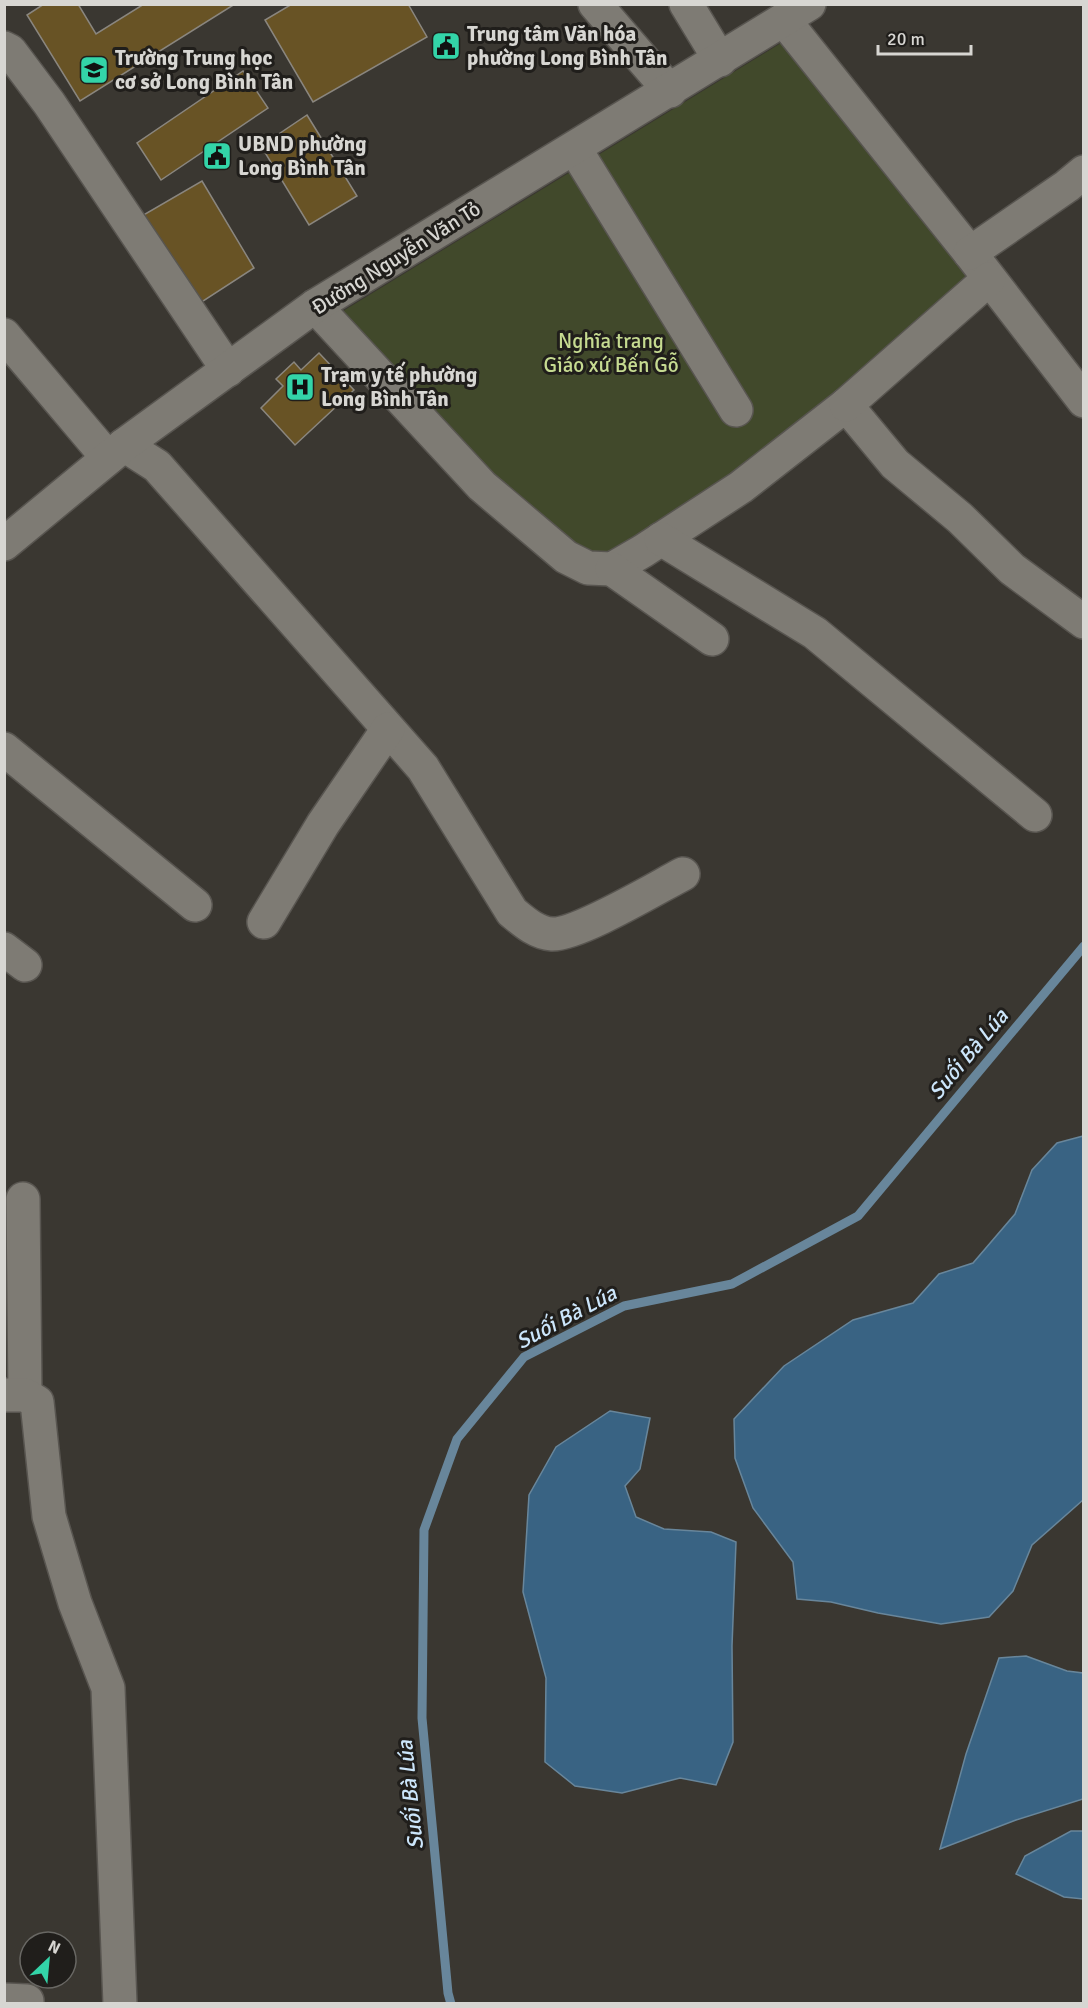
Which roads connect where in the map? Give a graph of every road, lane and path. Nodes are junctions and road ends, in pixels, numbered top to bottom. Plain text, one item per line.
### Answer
1 (595, 4) edge
2 (686, 4) edge
3 (797, 12) edge
4 (4, 48) edge
5 (720, 60) junction
6 (670, 91) junction
7 (575, 149) junction
8 (1083, 172) edge
9 (979, 266) junction
10 (315, 306) junction
11 (4, 335) edge
12 (228, 370) junction
13 (1083, 401) edge
14 (846, 405) junction
15 (736, 410) dead end
16 (116, 451) junction
17 (662, 539) junction
18 (4, 544) edge
19 (612, 569) junction
20 (1083, 622) edge
21 (712, 639) dead end
22 (388, 729) junction
23 (4, 749) edge
24 (1035, 815) dead end
25 (683, 874) dead end
26 (195, 905) dead end
27 (264, 922) dead end
28 (23, 1199) dead end
29 (14, 1395) edge
30 (120, 2004) edge

1 - 6 street
2 - 5 street
3 - 5 street, Đường Nguyễn Văn Tỏ
3 - 9 street
4 - 12 street
5 - 6 street, Đường Nguyễn Văn Tỏ
6 - 7 street, Đường Nguyễn Văn Tỏ
7 - 10 street, Đường Nguyễn Văn Tỏ
7 - 15 street
8 - 9 street
9 - 13 street
9 - 14 street
10 - 12 street, Đường Nguyễn Văn Tỏ
10 - 19 street
11 - 16 street
12 - 16 street, Đường Nguyễn Văn Tỏ
14 - 17 street
14 - 20 street
16 - 18 street, Đường Nguyễn Văn Tỏ
16 - 22 street
17 - 19 street
17 - 24 street
19 - 21 street
22 - 25 street
22 - 27 street
23 - 26 street
28 - 29 street
29 - 30 street

